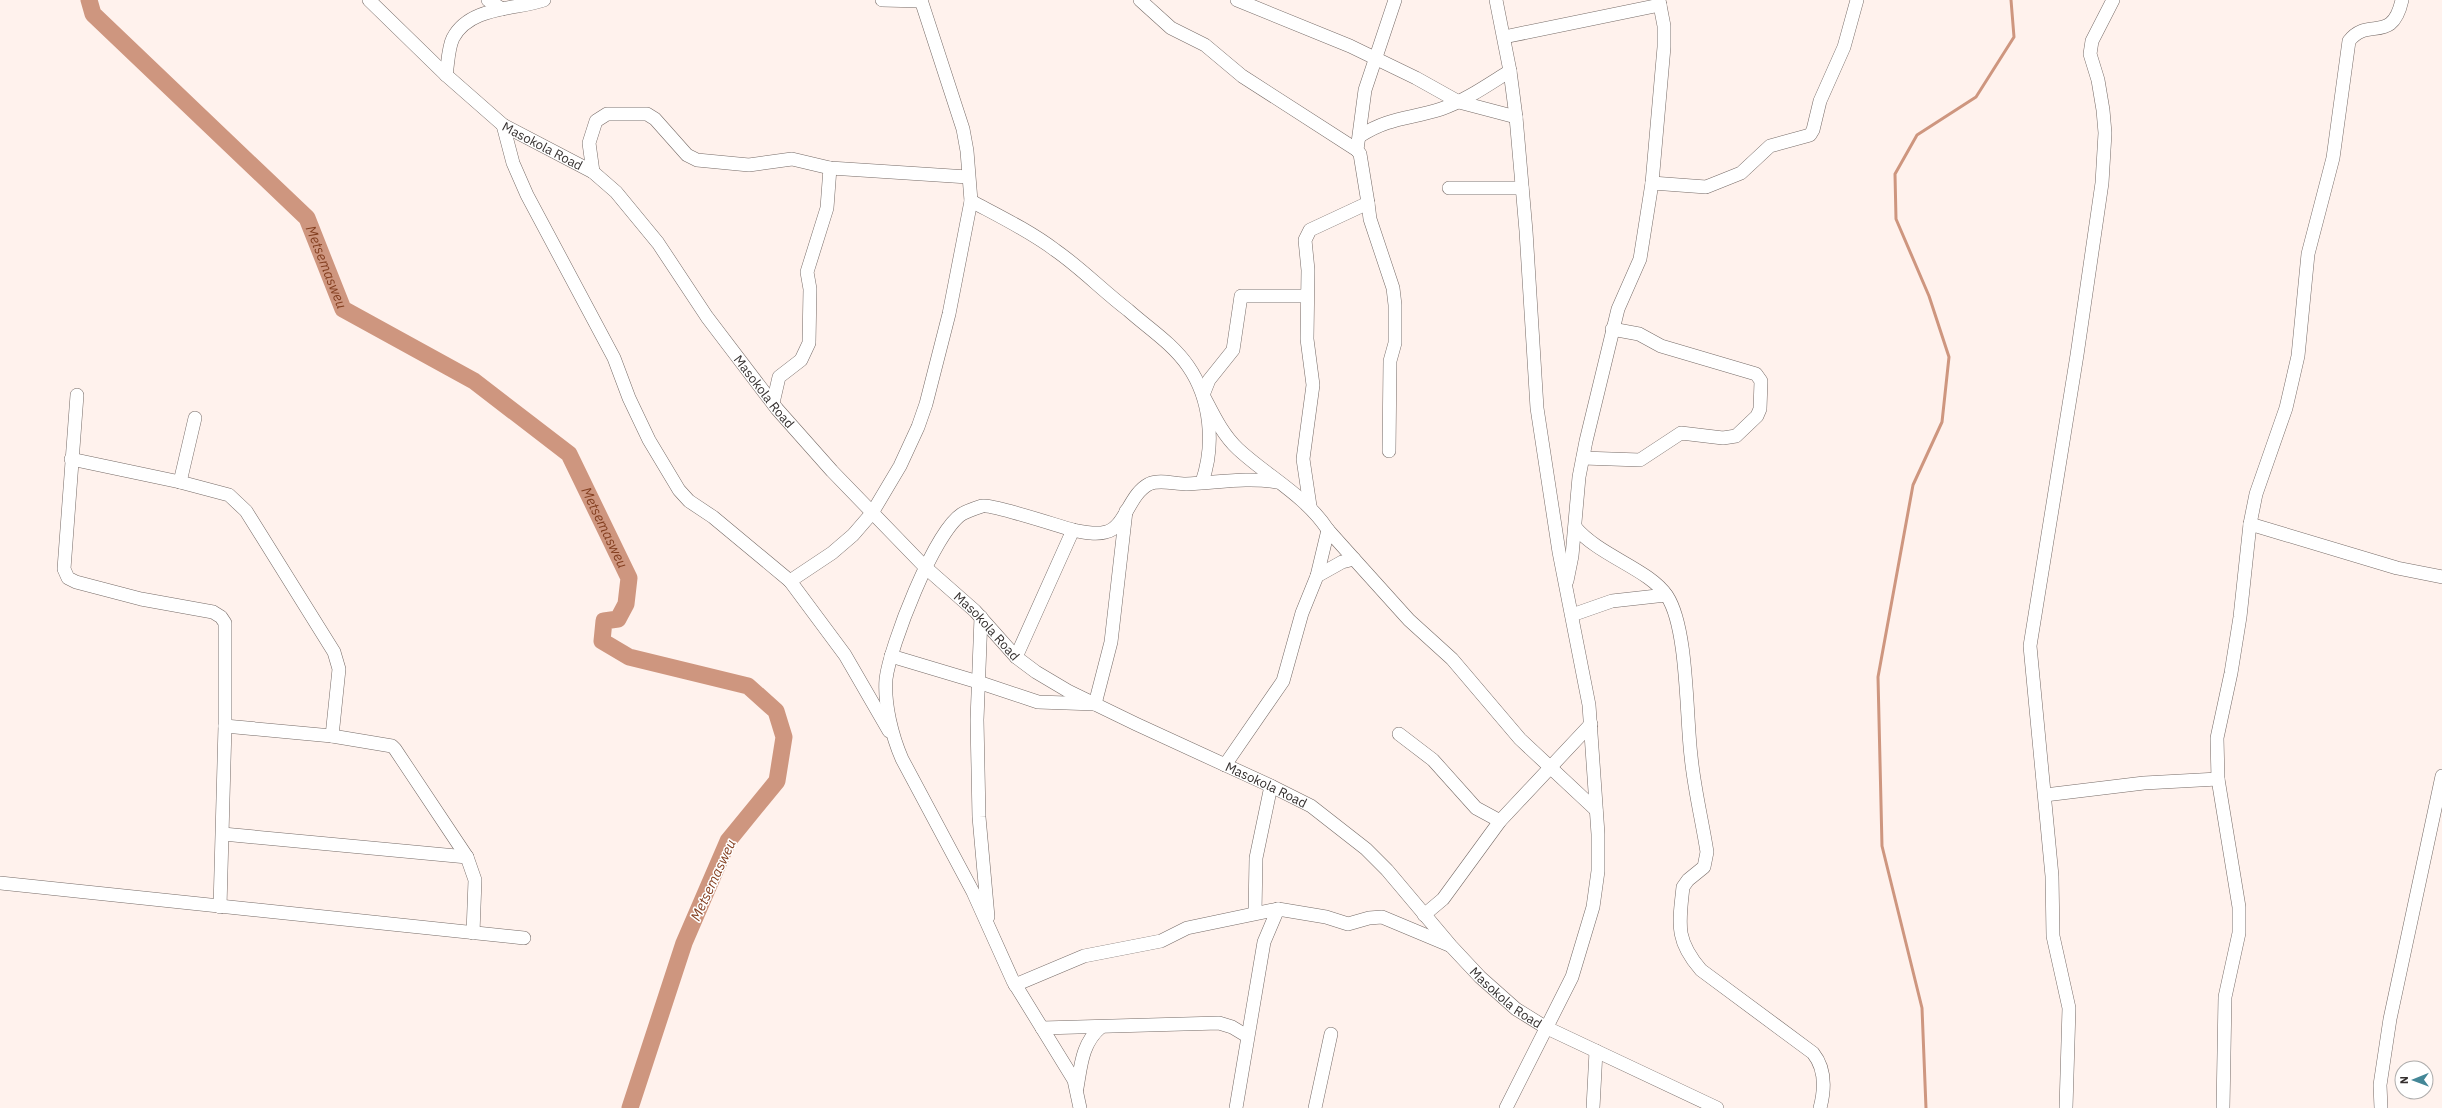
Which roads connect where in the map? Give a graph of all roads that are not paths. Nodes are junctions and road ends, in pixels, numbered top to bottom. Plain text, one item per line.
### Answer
1 (368, 0) edge
2 (488, 0) edge
3 (544, 0) edge
4 (882, 0) edge
5 (1140, 0) edge
6 (1237, 0) edge
7 (1395, 0) edge
8 (1496, 0) edge
9 (1857, 0) edge
10 (2113, 0) edge
11 (2402, 0) edge
12 (921, 1) edge
13 (1660, 3) edge
14 (502, 9) junction
15 (1504, 37) junction
16 (1375, 58) junction
17 (1510, 71) junction
18 (446, 75) junction
19 (1459, 102) junction
20 (1516, 117) junction
21 (503, 125) junction
22 (1360, 136) junction
23 (1357, 150) junction
24 (830, 168) junction
25 (593, 172) junction
26 (968, 178) junction
27 (1652, 183) junction
28 (1448, 188) dead end
29 (1522, 188) junction
30 (971, 201) junction
31 (1368, 203) junction
32 (1306, 296) junction
33 (1612, 329) junction
34 (77, 395) dead end
35 (1203, 395) junction
36 (773, 404) junction
37 (195, 418) dead end
38 (1389, 451) dead end
39 (1583, 458) junction
40 (71, 459) junction
41 (180, 482) junction
42 (1202, 482) junction
43 (1277, 482) junction
44 (1310, 506) junction
45 (1126, 511) junction
46 (872, 513) junction
47 (2250, 524) junction
48 (1576, 527) junction
49 (1072, 530) junction
50 (1328, 530) junction
51 (1354, 559) junction
52 (925, 566) junction
53 (1317, 576) junction
54 (2442, 578) edge
55 (790, 581) junction
56 (1566, 587) junction
57 (1666, 595) junction
58 (1572, 615) junction
59 (981, 617) junction
60 (891, 656) junction
61 (1016, 657) junction
62 (978, 682) junction
63 (1095, 704) junction
64 (1591, 724) junction
65 (226, 726) junction
66 (1399, 734) dead end
67 (332, 736) junction
68 (892, 736) junction
69 (1224, 765) junction
70 (1551, 765) junction
71 (2442, 776) edge
72 (2218, 779) junction
73 (1271, 786) junction
74 (2045, 795) junction
75 (1596, 810) junction
76 (1500, 821) junction
77 (223, 834) junction
78 (467, 858) junction
79 (0, 883) edge
80 (220, 907) junction
81 (1278, 909) junction
82 (1255, 913) junction
83 (1424, 915) junction
84 (989, 927) junction
85 (473, 933) junction
86 (524, 938) dead end
87 (1451, 946) junction
88 (1015, 985) junction
89 (1101, 1027) junction
90 (1545, 1027) junction
91 (1042, 1028) junction
92 (1331, 1034) dead end
93 (1247, 1036) junction
94 (1596, 1051) junction
95 (1077, 1088) junction
96 (1080, 1108) edge
97 (1236, 1108) edge
98 (1315, 1108) edge
99 (1506, 1108) edge
100 (1593, 1108) edge
101 (1717, 1108) edge
102 (1820, 1108) edge
103 (2066, 1108) edge
104 (2223, 1108) edge
105 (2381, 1108) edge

1 - 18 street, Masokola Road
2 - 14 street
3 - 14 street
4 - 12 street
5 - 23 street
6 - 16 street
7 - 16 street
8 - 15 street
9 - 27 street
10 - 74 street
11 - 47 street
12 - 26 street
13 - 15 street
13 - 27 street
14 - 18 street
15 - 17 street
16 - 19 street
16 - 22 street
17 - 19 street
17 - 20 street
18 - 21 street, Masokola Road
19 - 20 street
19 - 22 street
20 - 29 street
21 - 25 street, Masokola Road
21 - 55 street
22 - 23 street
23 - 31 street
24 - 25 street
24 - 26 street
24 - 36 street
25 - 36 street, Masokola Road
26 - 30 street
27 - 33 street
28 - 29 street
29 - 56 street
30 - 35 street
30 - 46 street
31 - 32 street
31 - 38 street
32 - 35 street
32 - 44 street
33 - 39 street
33 - 39 street
34 - 40 street
35 - 42 street
35 - 43 street
36 - 46 street, Masokola Road
37 - 41 street
39 - 48 street
40 - 41 street
40 - 65 street
41 - 67 street
42 - 43 street
42 - 45 street
43 - 44 street
44 - 50 street
45 - 49 street
45 - 63 street
46 - 52 street, Masokola Road
46 - 55 street
47 - 54 street
47 - 72 street
48 - 56 street
48 - 57 street
49 - 52 street
49 - 61 street
50 - 51 street
50 - 53 street
51 - 53 street
51 - 70 street
52 - 59 street, Masokola Road
52 - 60 street
53 - 69 street
55 - 68 street
56 - 58 street
57 - 58 street
57 - 102 street
58 - 64 street
59 - 61 street, Masokola Road
59 - 62 street
60 - 62 street
60 - 68 street
61 - 63 street, Masokola Road
62 - 63 street
62 - 84 street
63 - 69 street, Masokola Road
64 - 70 street
64 - 75 street
65 - 67 street
65 - 77 street
66 - 76 street
67 - 78 street
68 - 84 street
69 - 73 street, Masokola Road
70 - 75 street
70 - 76 street
71 - 105 street
72 - 74 street
72 - 104 street
73 - 82 street
73 - 83 street, Masokola Road
74 - 103 street
75 - 90 street
76 - 83 street
77 - 78 street
77 - 80 street
78 - 85 street
79 - 80 street
80 - 85 street
81 - 82 street
81 - 87 street
81 - 93 street
82 - 88 street
83 - 87 street, Masokola Road
84 - 88 street
85 - 86 street
87 - 90 street, Masokola Road
88 - 91 street
89 - 91 street
89 - 93 street
89 - 95 street
90 - 94 street, Masokola Road
90 - 99 street
91 - 95 street
92 - 98 street
93 - 97 street
94 - 100 street
94 - 101 street, Masokola Road
95 - 96 street

